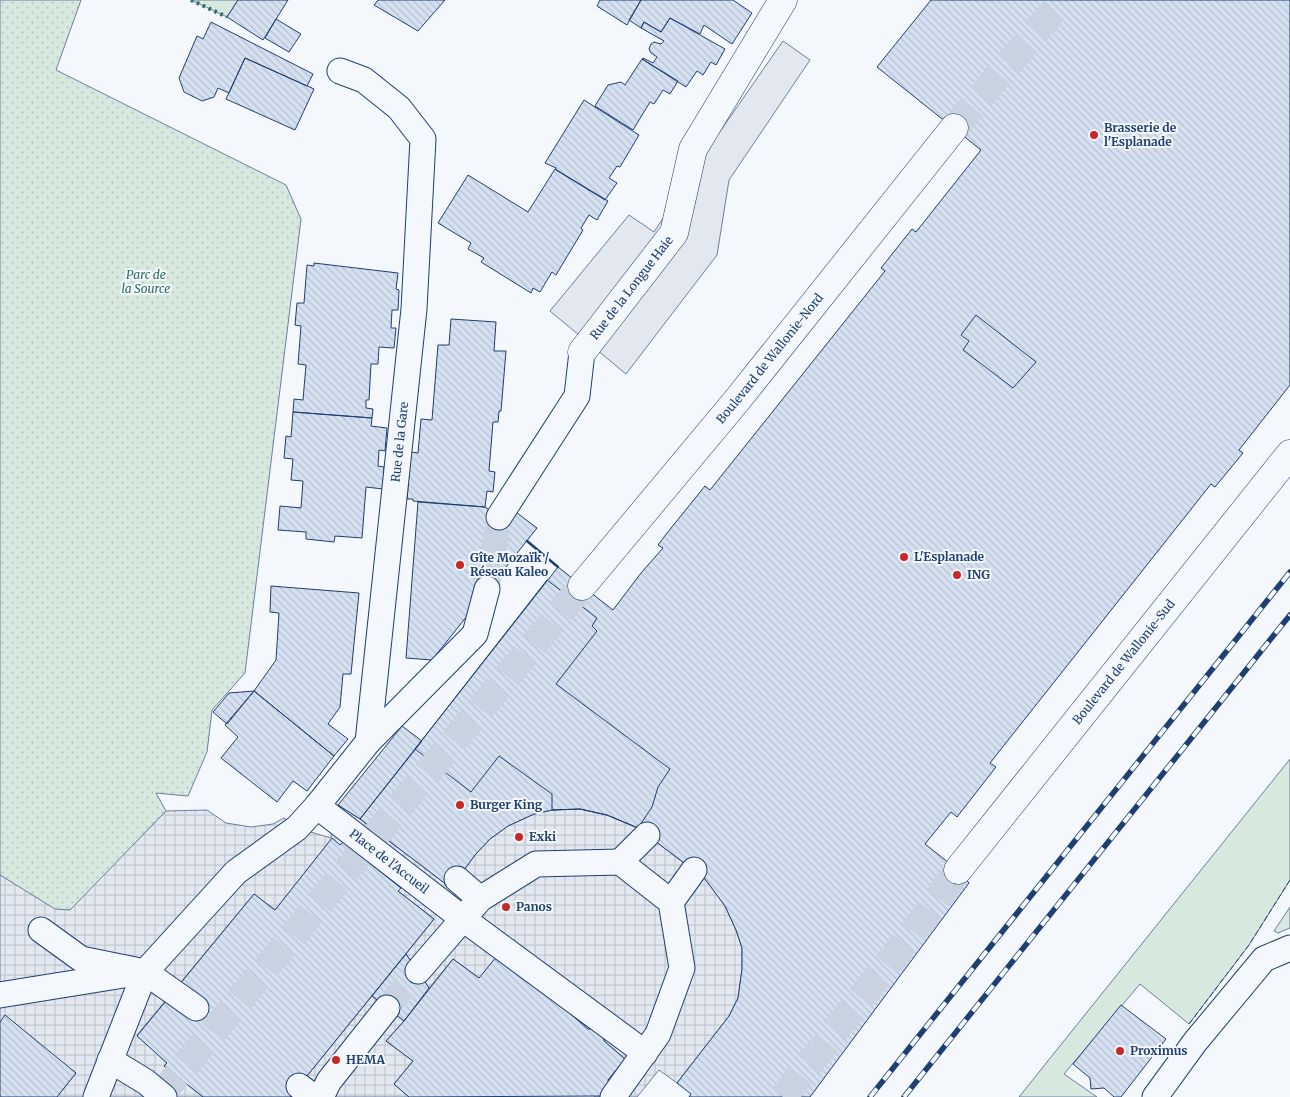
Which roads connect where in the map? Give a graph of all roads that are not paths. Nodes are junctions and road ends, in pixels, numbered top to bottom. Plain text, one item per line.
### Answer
1 (782, 0) edge
2 (340, 71) dead end
3 (954, 128) tunnel mouth
4 (582, 352) joint
5 (1290, 454) edge
6 (499, 517) tunnel mouth
7 (582, 586) tunnel mouth
8 (487, 589) tunnel mouth
9 (368, 742) junction
10 (316, 806) junction
11 (647, 835) dead end
12 (620, 862) junction
13 (694, 870) dead end
14 (958, 870) tunnel mouth
15 (457, 879) dead end
16 (480, 899) junction
17 (671, 902) junction
18 (462, 918) junction
19 (41, 930) dead end
20 (1290, 948) edge
21 (418, 971) tunnel mouth
22 (145, 972) junction
23 (0, 995) edge
24 (196, 1008) dead end
25 (388, 1008) tunnel mouth
26 (645, 1053) junction
27 (110, 1060) junction
28 (624, 1093) edge
29 (96, 1097) edge
30 (164, 1097) edge
31 (322, 1097) edge
32 (1155, 1097) edge

1 - 4 main road, Rue de la Longue Haie
2 - 9 street, Rue de la Gare
3 - 7 main road, Boulevard de Wallonie-Nord
4 - 6 street, Rue de la Longue Haie
5 - 14 main road, Boulevard de Wallonie-Sud
8 - 9 street
9 - 10 street
10 - 18 street, Place de l'Accueil
10 - 22 street
11 - 12 street
12 - 16 street
12 - 17 street
13 - 17 street
15 - 16 street
16 - 18 street
17 - 26 street
18 - 21 street
18 - 26 street, Place de l'Accueil
19 - 22 street
20 - 32 street
22 - 23 street
22 - 24 street
22 - 27 street
25 - 31 street
26 - 28 street
27 - 29 street
27 - 30 street

